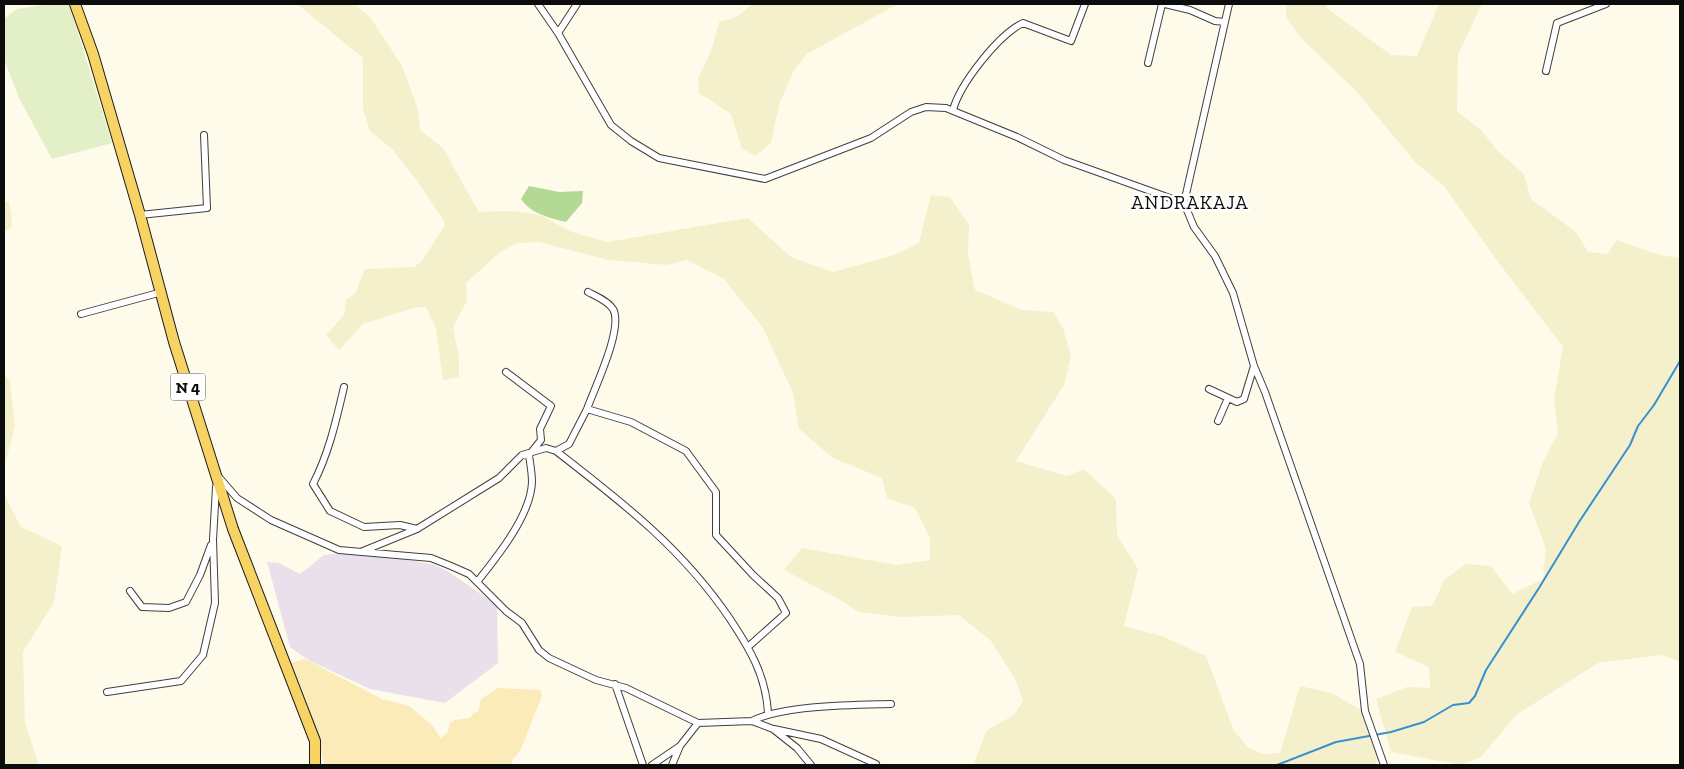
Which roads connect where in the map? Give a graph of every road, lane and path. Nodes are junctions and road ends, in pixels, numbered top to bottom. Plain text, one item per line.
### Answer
1 (75, 4) edge
2 (538, 4) edge
3 (577, 4) edge
4 (1085, 4) edge
5 (1163, 4) edge
6 (1229, 4) edge
7 (1606, 4) edge
8 (1226, 22) junction
9 (558, 32) junction
10 (1148, 63) dead end
11 (1546, 70) dead end
12 (953, 110) junction
13 (204, 135) dead end
14 (1184, 204) junction
15 (140, 215) junction
16 (162, 292) junction
17 (588, 292) dead end
18 (81, 314) dead end
19 (1254, 366) junction
20 (506, 372) dead end
21 (344, 387) dead end
22 (1209, 389) dead end
23 (1228, 398) junction
24 (587, 409) junction
25 (1218, 421) dead end
26 (556, 450) junction
27 (529, 455) junction
28 (216, 473) junction
29 (417, 529) junction
30 (213, 540) junction
31 (361, 552) junction
32 (477, 582) junction
33 (130, 591) dead end
34 (749, 646) junction
35 (615, 684) junction
36 (107, 692) dead end
37 (891, 704) dead end
38 (768, 713) junction
39 (752, 721) junction
40 (698, 724) junction
41 (773, 729) junction
42 (680, 746) junction
43 (876, 764) dead end
44 (316, 765) edge
45 (643, 765) edge
46 (652, 765) edge
47 (672, 765) edge
48 (811, 765) edge
49 (1384, 765) edge

1 - 15 main road, N 4
2 - 9 street
3 - 9 street
4 - 12 street
5 - 8 street
5 - 10 street
6 - 8 street
7 - 11 street
8 - 14 street
9 - 12 street
12 - 14 street
13 - 15 street
14 - 19 street
15 - 16 main road, N 4
16 - 18 street
16 - 28 main road, N 4
17 - 24 street
19 - 23 street
19 - 49 street
20 - 27 street
21 - 29 street
22 - 23 street
23 - 25 street
24 - 26 street
24 - 34 street
26 - 27 street
26 - 34 street
27 - 29 street
27 - 32 street
28 - 30 street
28 - 31 street
28 - 44 main road, N 4
29 - 31 street
30 - 33 street
30 - 36 street
31 - 32 street
32 - 35 street
34 - 38 street
35 - 40 street
35 - 45 street
37 - 38 street
38 - 39 street
39 - 40 street
39 - 41 street
40 - 42 street
41 - 43 street
41 - 48 street
42 - 46 street
42 - 47 street

